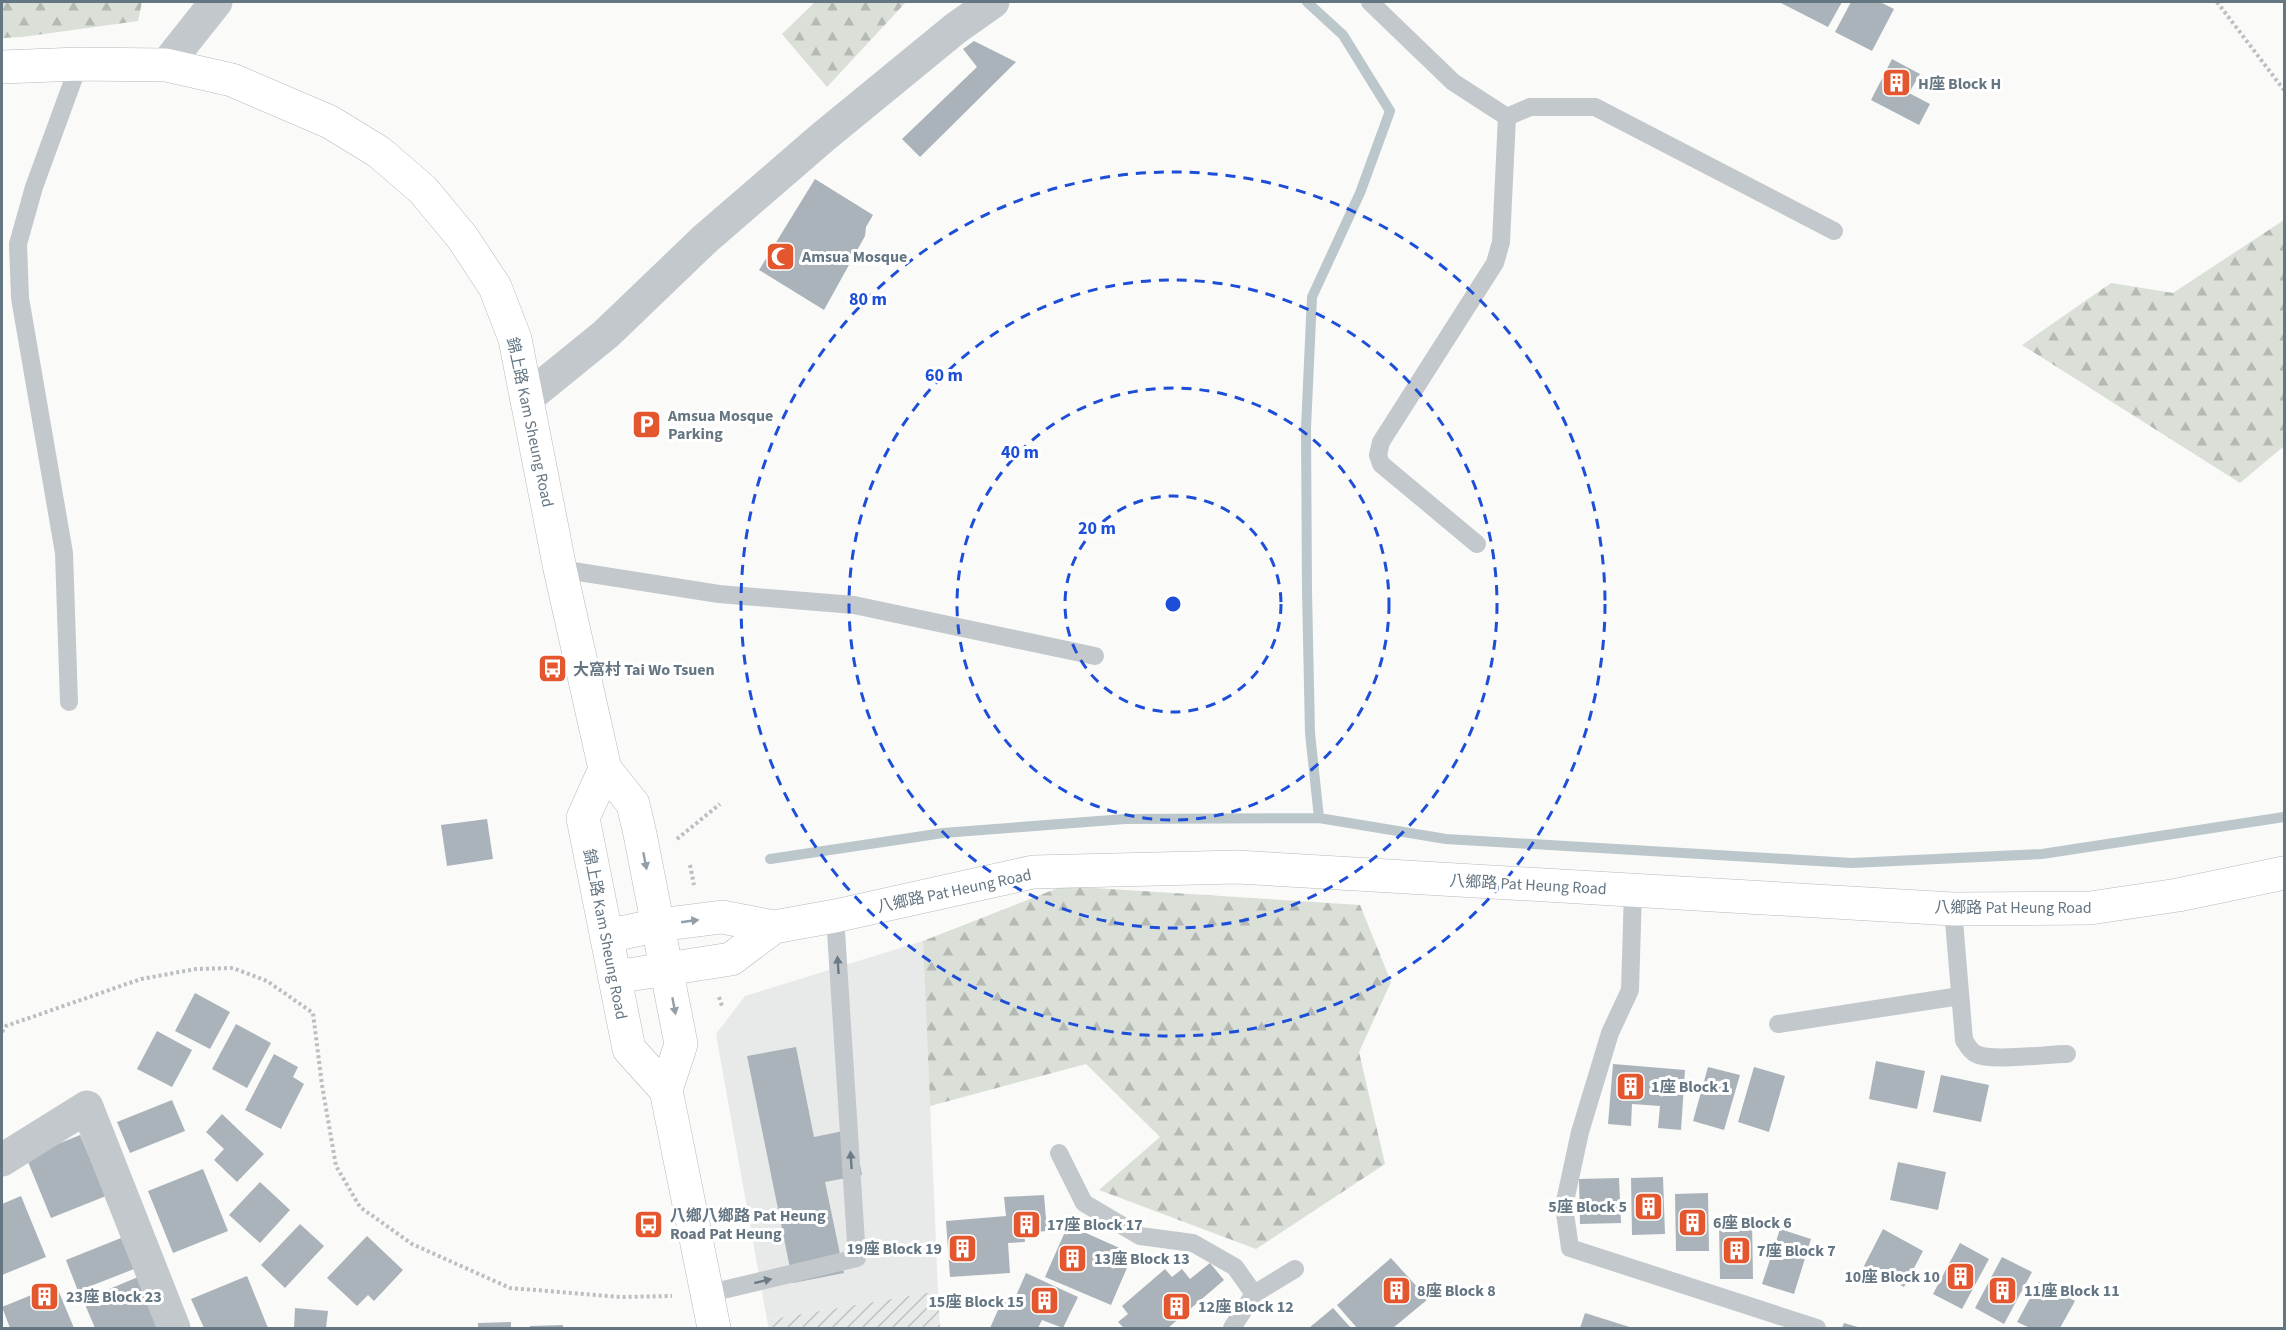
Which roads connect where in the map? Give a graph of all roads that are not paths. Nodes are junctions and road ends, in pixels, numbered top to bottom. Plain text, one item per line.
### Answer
1 (216, 2) edge
2 (993, 2) edge
3 (1370, 2) edge
4 (79, 64) junction
5 (166, 65) junction
6 (2, 67) edge
7 (1507, 117) junction
8 (1834, 231) dead end
9 (526, 399) junction
10 (1477, 544) dead end
11 (560, 569) junction
12 (1095, 656) dead end
13 (69, 702) dead end
14 (605, 769) junction
15 (2284, 873) edge
16 (1633, 891) junction
17 (1953, 909) junction
18 (835, 916) junction
19 (658, 926) junction
20 (774, 927) junction
21 (608, 936) junction
22 (667, 968) junction
23 (615, 977) junction
24 (1960, 996) junction
25 (1778, 1024) dead end
26 (2067, 1054) dead end
27 (666, 1090) junction
28 (1059, 1153) dead end
29 (2, 1160) edge
30 (1295, 1269) dead end
31 (706, 1294) junction
32 (1254, 1294) junction
33 (174, 1329) edge
34 (714, 1329) edge
35 (1232, 1329) edge
36 (1817, 1329) edge

1 - 5 street
2 - 9 street
3 - 7 lane
4 - 5 main road, 錦上路 Kam Sheung Road
4 - 6 main road, 錦上路 Kam Sheung Road
4 - 13 lane
5 - 9 main road, 錦上路 Kam Sheung Road
7 - 8 lane
7 - 10 lane
9 - 11 main road, 錦上路 Kam Sheung Road
11 - 12 lane
11 - 14 main road, 錦上路 Kam Sheung Road
14 -> 19 main road, 錦上路 Kam Sheung Road
14 - 21 main road, 錦上路 Kam Sheung Road
15 - 17 main road, 八鄉路 Pat Heung Road
16 - 17 main road, 八鄉路 Pat Heung Road
16 - 18 main road, 八鄉路 Pat Heung Road
16 - 36 lane
17 - 24 lane
18 - 20 main road, 八鄉路 Pat Heung Road
31 -> 18 lane
19 -> 20 main road, 八鄉路 Pat Heung Road
19 - 21 main road, 八鄉路 Pat Heung Road
19 - 22 main road, 錦上路 Kam Sheung Road
20 - 22 main road, 八鄉路 Pat Heung Road
21 - 23 main road, 錦上路 Kam Sheung Road
22 - 23 main road, 八鄉路 Pat Heung Road
22 -> 27 main road, 錦上路 Kam Sheung Road
23 - 27 main road, 錦上路 Kam Sheung Road
24 - 25 lane
24 - 26 lane
27 - 31 main road, 錦上路 Kam Sheung Road
28 - 32 lane
29 - 33 street
30 - 32 lane
31 - 34 main road, 錦上路 Kam Sheung Road
32 - 35 lane

